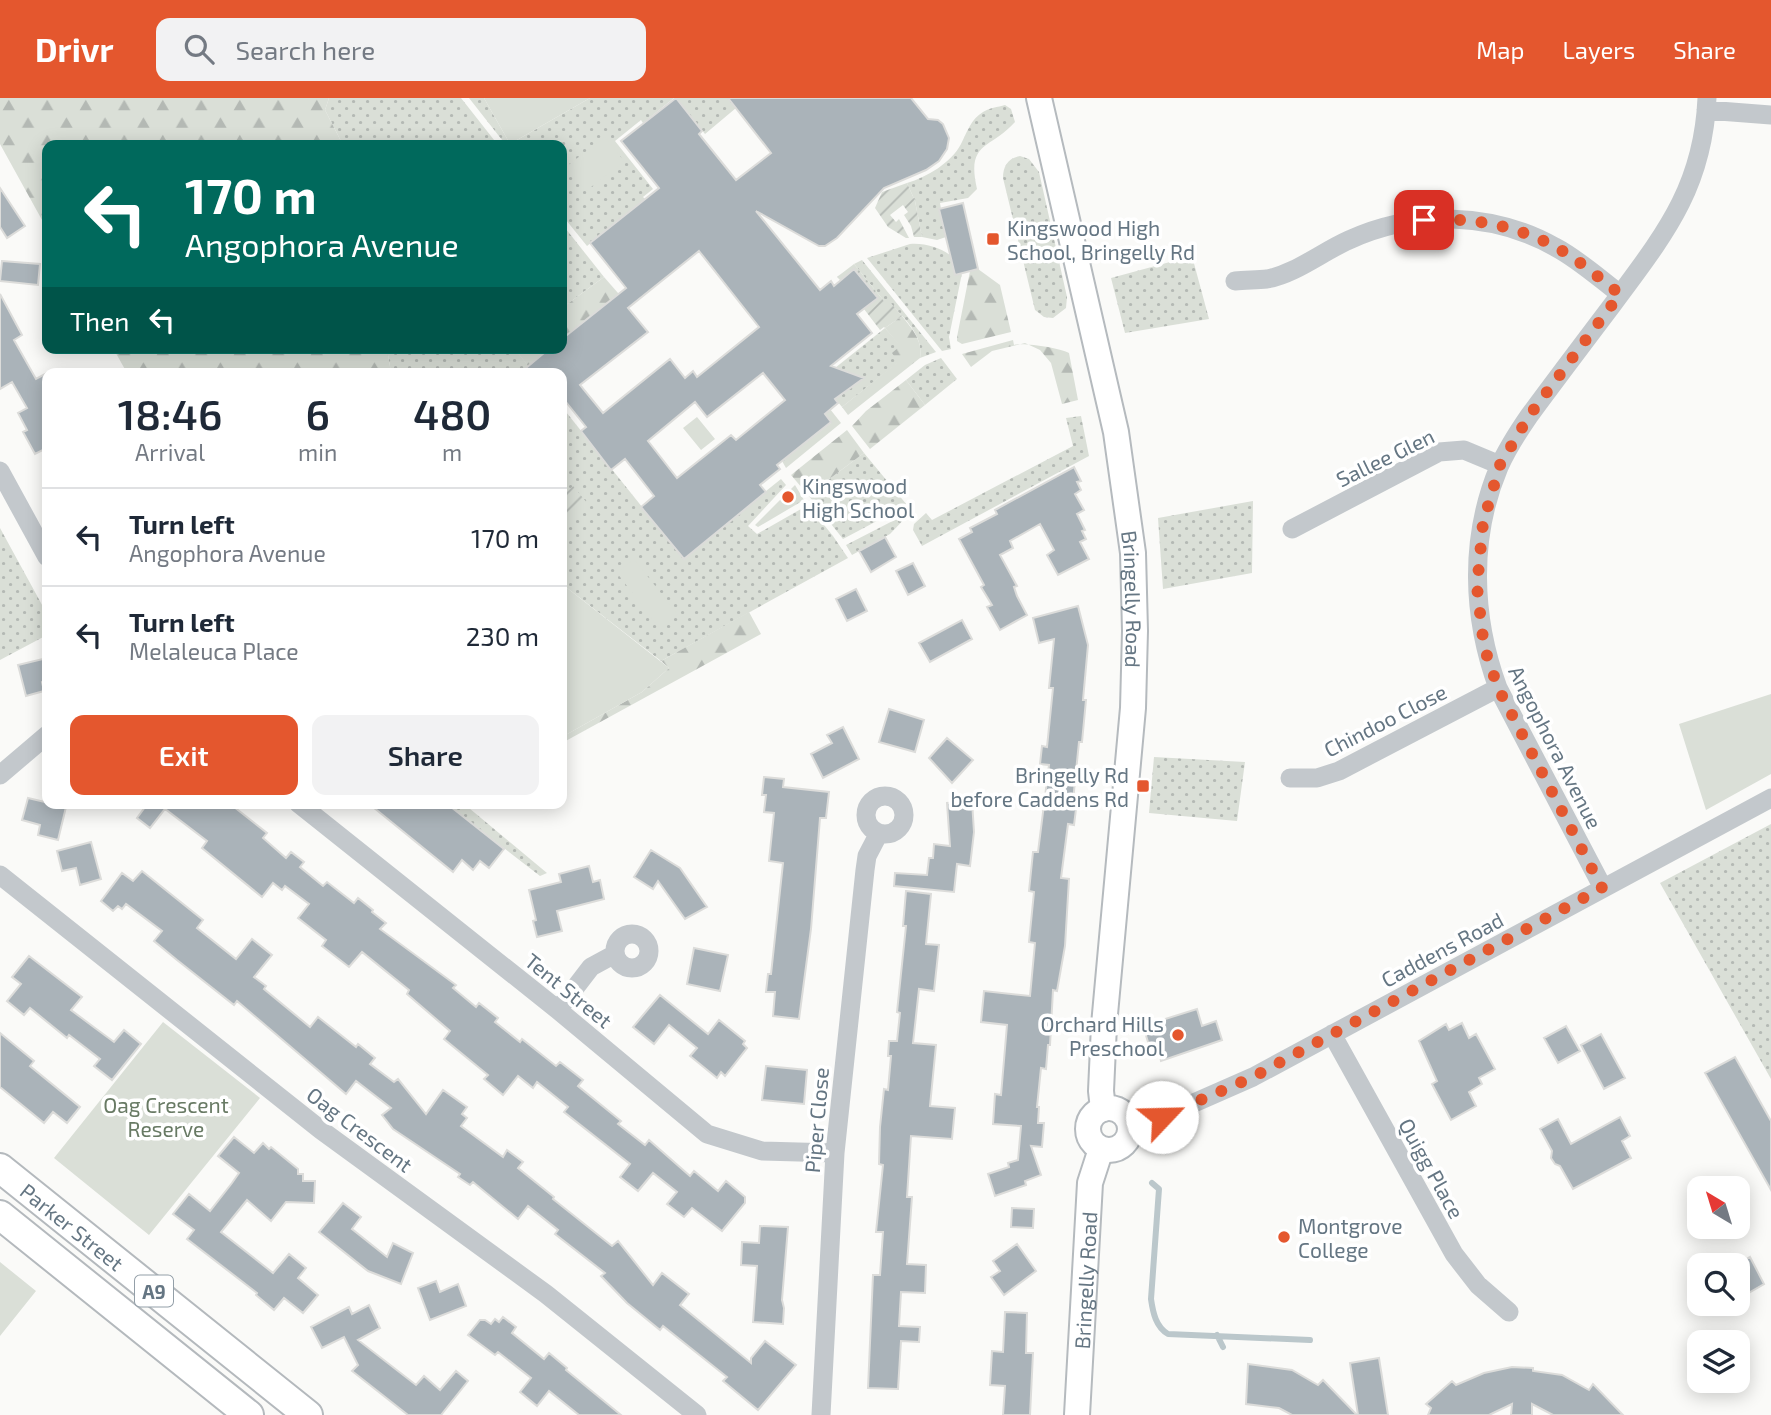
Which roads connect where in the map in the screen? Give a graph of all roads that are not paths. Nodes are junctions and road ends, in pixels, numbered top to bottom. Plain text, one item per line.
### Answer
1 (1039, 98) edge
2 (1707, 104) edge
3 (1771, 115) edge
4 (1235, 281) dead end
5 (1620, 294) junction
6 (1500, 465) junction
7 (0, 471) edge
8 (1292, 529) dead end
9 (42, 548) edge
10 (1498, 688) junction
11 (42, 739) edge
12 (0, 775) edge
13 (1290, 778) dead end
14 (1771, 798) edge
15 (307, 809) edge
16 (879, 833) dead end
17 (0, 875) edge
18 (1602, 888) junction
19 (615, 954) dead end
20 (558, 1010) junction
21 (1332, 1034) junction
22 (1103, 1110) junction
23 (1130, 1126) junction
24 (1101, 1149) junction
25 (835, 1153) junction
26 (0, 1168) edge
27 (0, 1215) edge
28 (1509, 1312) dead end
29 (250, 1415) edge
30 (308, 1415) edge
31 (697, 1415) edge
32 (821, 1415) edge
33 (1077, 1415) edge

1 - 22 main road, Bringelly Road
2 - 3 street
2 - 5 street, Angophora Avenue
4 - 5 street
5 - 6 street, Angophora Avenue
6 - 8 street, Sallee Glen
6 - 10 street, Angophora Avenue
7 - 9 street
10 - 13 street, Chindoo Close
10 - 18 street, Angophora Avenue
11 - 12 street
14 - 18 street, Caddens Road
15 - 20 street, Tent Street
16 - 25 street, Piper Close
17 - 31 street, Oag Crescent
18 - 21 street, Caddens Road
19 - 20 street
20 - 25 street, Tent Street
21 - 23 street, Caddens Road
21 - 28 street, Quigg Place
22 - 23 main road
22 - 24 main road
23 - 24 main road
24 - 33 main road, Bringelly Road
25 - 32 street, Piper Close
26 - 30 highway, Parker Street / A9
27 - 29 highway, Parker Street / A9

